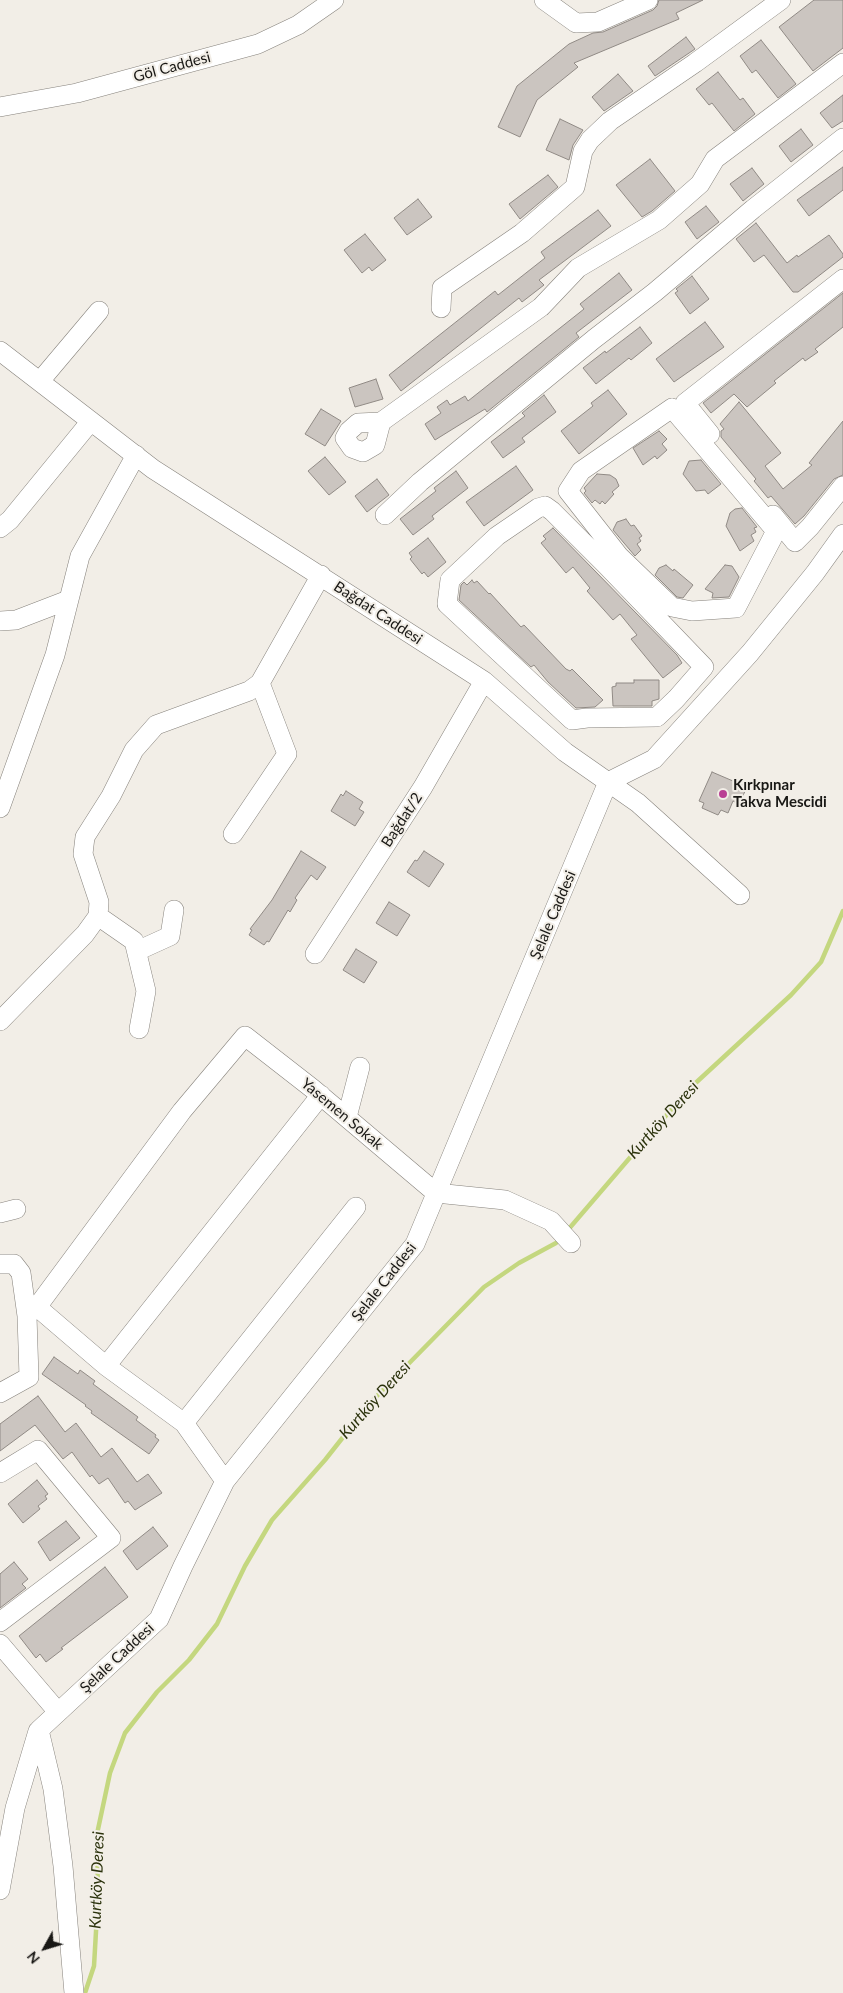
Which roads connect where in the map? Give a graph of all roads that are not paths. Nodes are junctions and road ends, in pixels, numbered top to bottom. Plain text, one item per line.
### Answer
1 (334, 0) edge
2 (544, 0) edge
3 (648, 0) edge
4 (781, 0) edge
5 (843, 63) edge
6 (0, 107) edge
7 (843, 138) edge
8 (843, 279) edge
9 (441, 308) dead end
10 (99, 311) dead end
11 (0, 351) edge
12 (40, 381) junction
13 (92, 421) junction
14 (381, 422) dead end
15 (136, 455) junction
16 (843, 486) edge
17 (385, 514) dead end
18 (0, 528) edge
19 (843, 534) edge
20 (321, 575) junction
21 (68, 600) junction
22 (736, 608) joint
23 (0, 621) edge
24 (484, 681) junction
25 (260, 683) junction
26 (676, 700) joint
27 (608, 782) junction
28 (0, 808) edge
29 (233, 834) dead end
30 (740, 895) dead end
31 (174, 910) dead end
32 (98, 916) junction
33 (137, 952) junction
34 (315, 954) dead end
35 (0, 1021) edge
36 (139, 1029) dead end
37 (360, 1067) dead end
38 (321, 1095) junction
39 (347, 1118) junction
40 (436, 1193) junction
41 (356, 1207) dead end
42 (571, 1243) dead end
43 (0, 1264) edge
44 (106, 1366) junction
45 (0, 1393) edge
46 (184, 1423) junction
47 (0, 1473) edge
48 (225, 1481) junction
49 (0, 1622) edge
50 (0, 1644) edge
51 (58, 1712) junction
52 (39, 1730) junction
53 (0, 1890) edge
54 (73, 1992) edge

1 - 6 street, Göl Caddesi
2 - 3 street
4 - 9 street
5 - 14 street
7 - 17 street
8 - 16 street
10 - 12 street
11 - 12 street, Bağdat Caddesi
12 - 13 street, Bağdat Caddesi
13 - 15 street, Bağdat Caddesi
13 - 18 street
15 - 20 street, Bağdat Caddesi
15 - 21 street
19 - 27 street
20 - 24 street, Bağdat Caddesi
20 - 25 street
21 - 23 street
21 - 28 street
22 - 22 street
24 - 27 street, Bağdat Caddesi
24 - 34 street, Bağdat/2
25 - 29 street
25 - 32 street
26 - 26 street
27 - 30 street, Bağdat Caddesi
27 - 40 street, Şelale Caddesi
31 - 33 street
32 - 33 street
32 - 35 street
33 - 36 street
37 - 39 street
38 - 39 street, Yasemen Sokak
38 - 44 street
38 - 44 street, Yasemen Sokak
39 - 40 street, Yasemen Sokak
40 - 42 street
40 - 48 street, Şelale Caddesi
41 - 46 street
43 - 45 street
44 - 46 street
46 - 48 street
47 - 49 street
48 - 51 street, Şelale Caddesi
50 - 51 street
51 - 52 street, Şelale Caddesi
52 - 53 street
52 - 54 street

